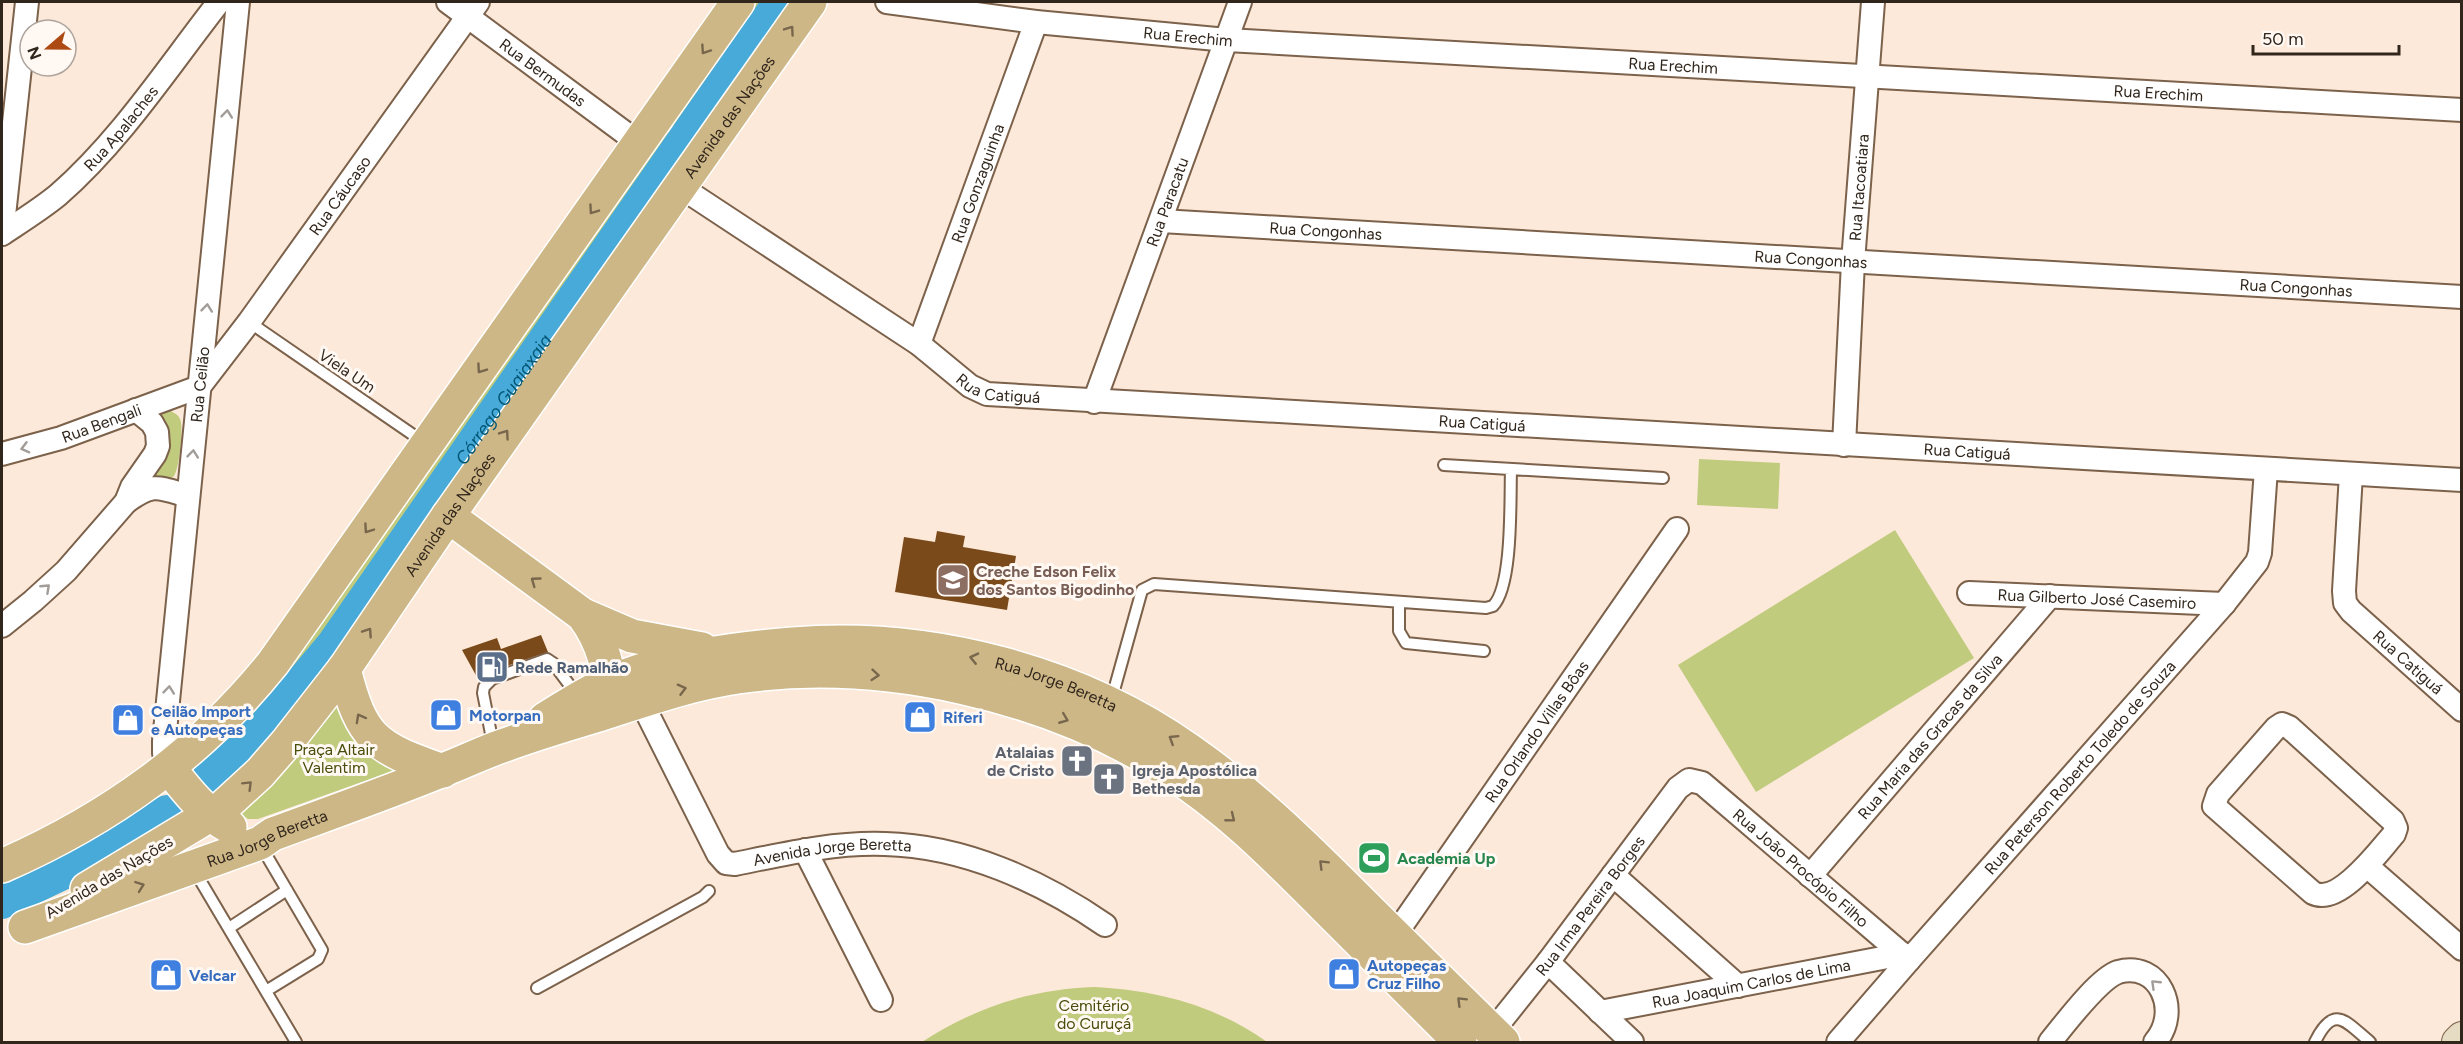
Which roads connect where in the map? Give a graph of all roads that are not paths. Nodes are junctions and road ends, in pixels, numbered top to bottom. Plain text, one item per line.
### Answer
1 (27, 2) edge
2 (219, 2) edge
3 (238, 2) edge
4 (448, 2) edge
5 (738, 2) edge
6 (810, 2) edge
7 (887, 2) edge
8 (1240, 2) edge
9 (1873, 2) edge
10 (473, 9) edge
11 (1036, 22) junction
12 (1227, 40) junction
13 (1868, 77) junction
14 (2462, 110) edge
15 (640, 144) junction
16 (679, 186) junction
17 (1161, 221) junction
18 (2, 234) edge
19 (1853, 262) junction
20 (2462, 297) edge
21 (249, 322) junction
22 (919, 344) junction
23 (199, 387) junction
24 (1094, 402) junction
25 (136, 410) junction
26 (428, 444) junction
27 (1844, 445) junction
28 (2, 454) edge
29 (1444, 465) dead end
30 (1512, 469) junction
31 (2266, 469) junction
32 (2351, 474) junction
33 (1663, 478) dead end
34 (2462, 480) edge
35 (188, 496) junction
36 (126, 502) junction
37 (448, 516) junction
38 (1677, 529) dead end
39 (1969, 593) dead end
40 (2050, 596) junction
41 (1399, 602) junction
42 (2224, 604) junction
43 (583, 615) junction
44 (2, 626) edge
45 (1484, 651) dead end
46 (718, 652) junction
47 (344, 669) junction
48 (593, 690) junction
49 (641, 701) junction
50 (1110, 704) junction
51 (2462, 710) edge
52 (500, 747) junction
53 (169, 768) junction
54 (442, 771) junction
55 (1689, 780) joint
56 (211, 816) junction
57 (266, 838) junction
58 (805, 850) junction
59 (2, 866) edge
60 (2367, 866) junction
61 (193, 867) junction
62 (1613, 875) junction
63 (1810, 876) junction
64 (287, 890) junction
65 (709, 891) dead end
66 (1105, 925) dead end
67 (229, 928) junction
68 (13, 931) edge
69 (1395, 935) junction
70 (2462, 949) edge
71 (1906, 957) junction
72 (1548, 962) junction
73 (1738, 986) junction
74 (537, 988) dead end
75 (266, 991) junction
76 (880, 1000) dead end
77 (1600, 1012) junction
78 (1444, 1037) edge
79 (1497, 1037) edge
80 (2462, 1038) edge
81 (296, 1042) edge
82 (1632, 1042) edge
83 (1838, 1042) edge
84 (2050, 1042) edge
85 (2155, 1042) edge
86 (2315, 1042) edge
87 (2370, 1042) edge
88 (2458, 1042) edge

1 - 18 street
2 - 18 street, Rua Apalaches
23 -> 3 street, Rua Ceilão
4 - 10 street, Rua Bermudas
5 -> 15 main road
16 -> 6 main road, Avenida das Nações
7 - 11 street, Rua Erechim
8 - 12 street, Rua Paracatu
9 - 13 street, Rua Itacoatiara
10 - 15 street, Rua Bermudas
10 - 21 street, Rua Cáucaso
11 - 12 street, Rua Erechim
11 - 22 street, Rua Gonzaguinha
12 - 13 street, Rua Erechim
12 - 17 street, Rua Paracatu
13 - 14 street, Rua Erechim
13 - 19 street, Rua Itacoatiara
15 -> 26 main road
16 - 22 street, Rua Catiguá
37 -> 16 main road, Avenida das Nações
17 - 19 street, Rua Congonhas
17 - 24 street, Rua Paracatu
19 - 20 street, Rua Congonhas
19 - 27 street, Rua Itacoatiara
21 - 23 street, Rua Cáucaso
21 - 26 lane, Viela Um
22 - 24 street, Rua Catiguá
23 - 25 street, Rua Bengali
35 -> 23 street, Rua Ceilão
24 - 27 street, Rua Catiguá
25 -> 28 street, Rua Bengali
25 - 36 street
26 -> 53 main road
27 - 31 street, Rua Catiguá
29 - 30 lane
30 - 33 lane
30 - 41 lane
31 - 32 street, Rua Catiguá
31 - 42 street, Rua Peterson Roberto Toledo de Souza
32 - 34 street, Rua Catiguá
32 - 51 street, Rua Catiguá
35 - 36 street
53 -> 35 street, Rua Ceilão
44 -> 36 street
43 -> 37 main road
47 -> 37 main road, Avenida das Nações
38 - 69 street, Rua Orlando Villas Bôas
39 - 40 street, Rua Gilberto José Casemiro
40 - 42 street, Rua Gilberto José Casemiro
40 - 63 street, Rua Maria das Gracas da Silva
41 - 45 lane
41 - 50 lane
42 - 71 street, Rua Peterson Roberto Toledo de Souza
43 - 46 main road
43 - 48 main road
46 - 48 main road, Rua Jorge Beretta
50 -> 46 main road, Rua Jorge Beretta
54 -> 47 main road
56 -> 47 main road, Avenida das Nações
48 - 52 main road, Rua Jorge Beretta
48 - 52 lane
49 - 52 main road, Rua Jorge Beretta
49 - 58 street, Avenida Jorge Beretta
49 -> 78 main road, Rua Jorge Beretta
69 -> 50 main road, Rua Jorge Beretta
52 - 54 main road, Rua Jorge Beretta
53 - 56 main road
53 - 59 main road
54 - 57 main road, Rua Jorge Beretta
55 - 62 street, Rua Irma Pereira Borges
55 - 63 street, Rua João Procópio Filho
56 - 57 main road
56 - 68 main road, Avenida das Nações
57 - 61 main road, Rua Jorge Beretta
57 - 64 lane
58 - 66 street, Avenida Jorge Beretta
58 - 76 street
60 - 60 street
60 - 70 street
61 - 67 lane
68 -> 61 main road, Rua Jorge Beretta
62 - 72 street, Rua Irma Pereira Borges
62 - 73 street
63 - 71 street, Rua João Procópio Filho
64 - 67 lane
64 - 75 lane
65 - 74 lane
67 - 75 lane
79 -> 69 main road, Rua Jorge Beretta
71 - 73 street, Rua Joaquim Carlos de Lima
71 - 83 street, Rua Peterson Roberto Toledo de Souza
72 - 77 street
72 - 79 street, Rua Irma Pereira Borges
73 - 77 street, Rua Joaquim Carlos de Lima
75 - 81 lane
77 - 82 street
80 - 88 main road
85 -> 84 street
86 - 87 lane

